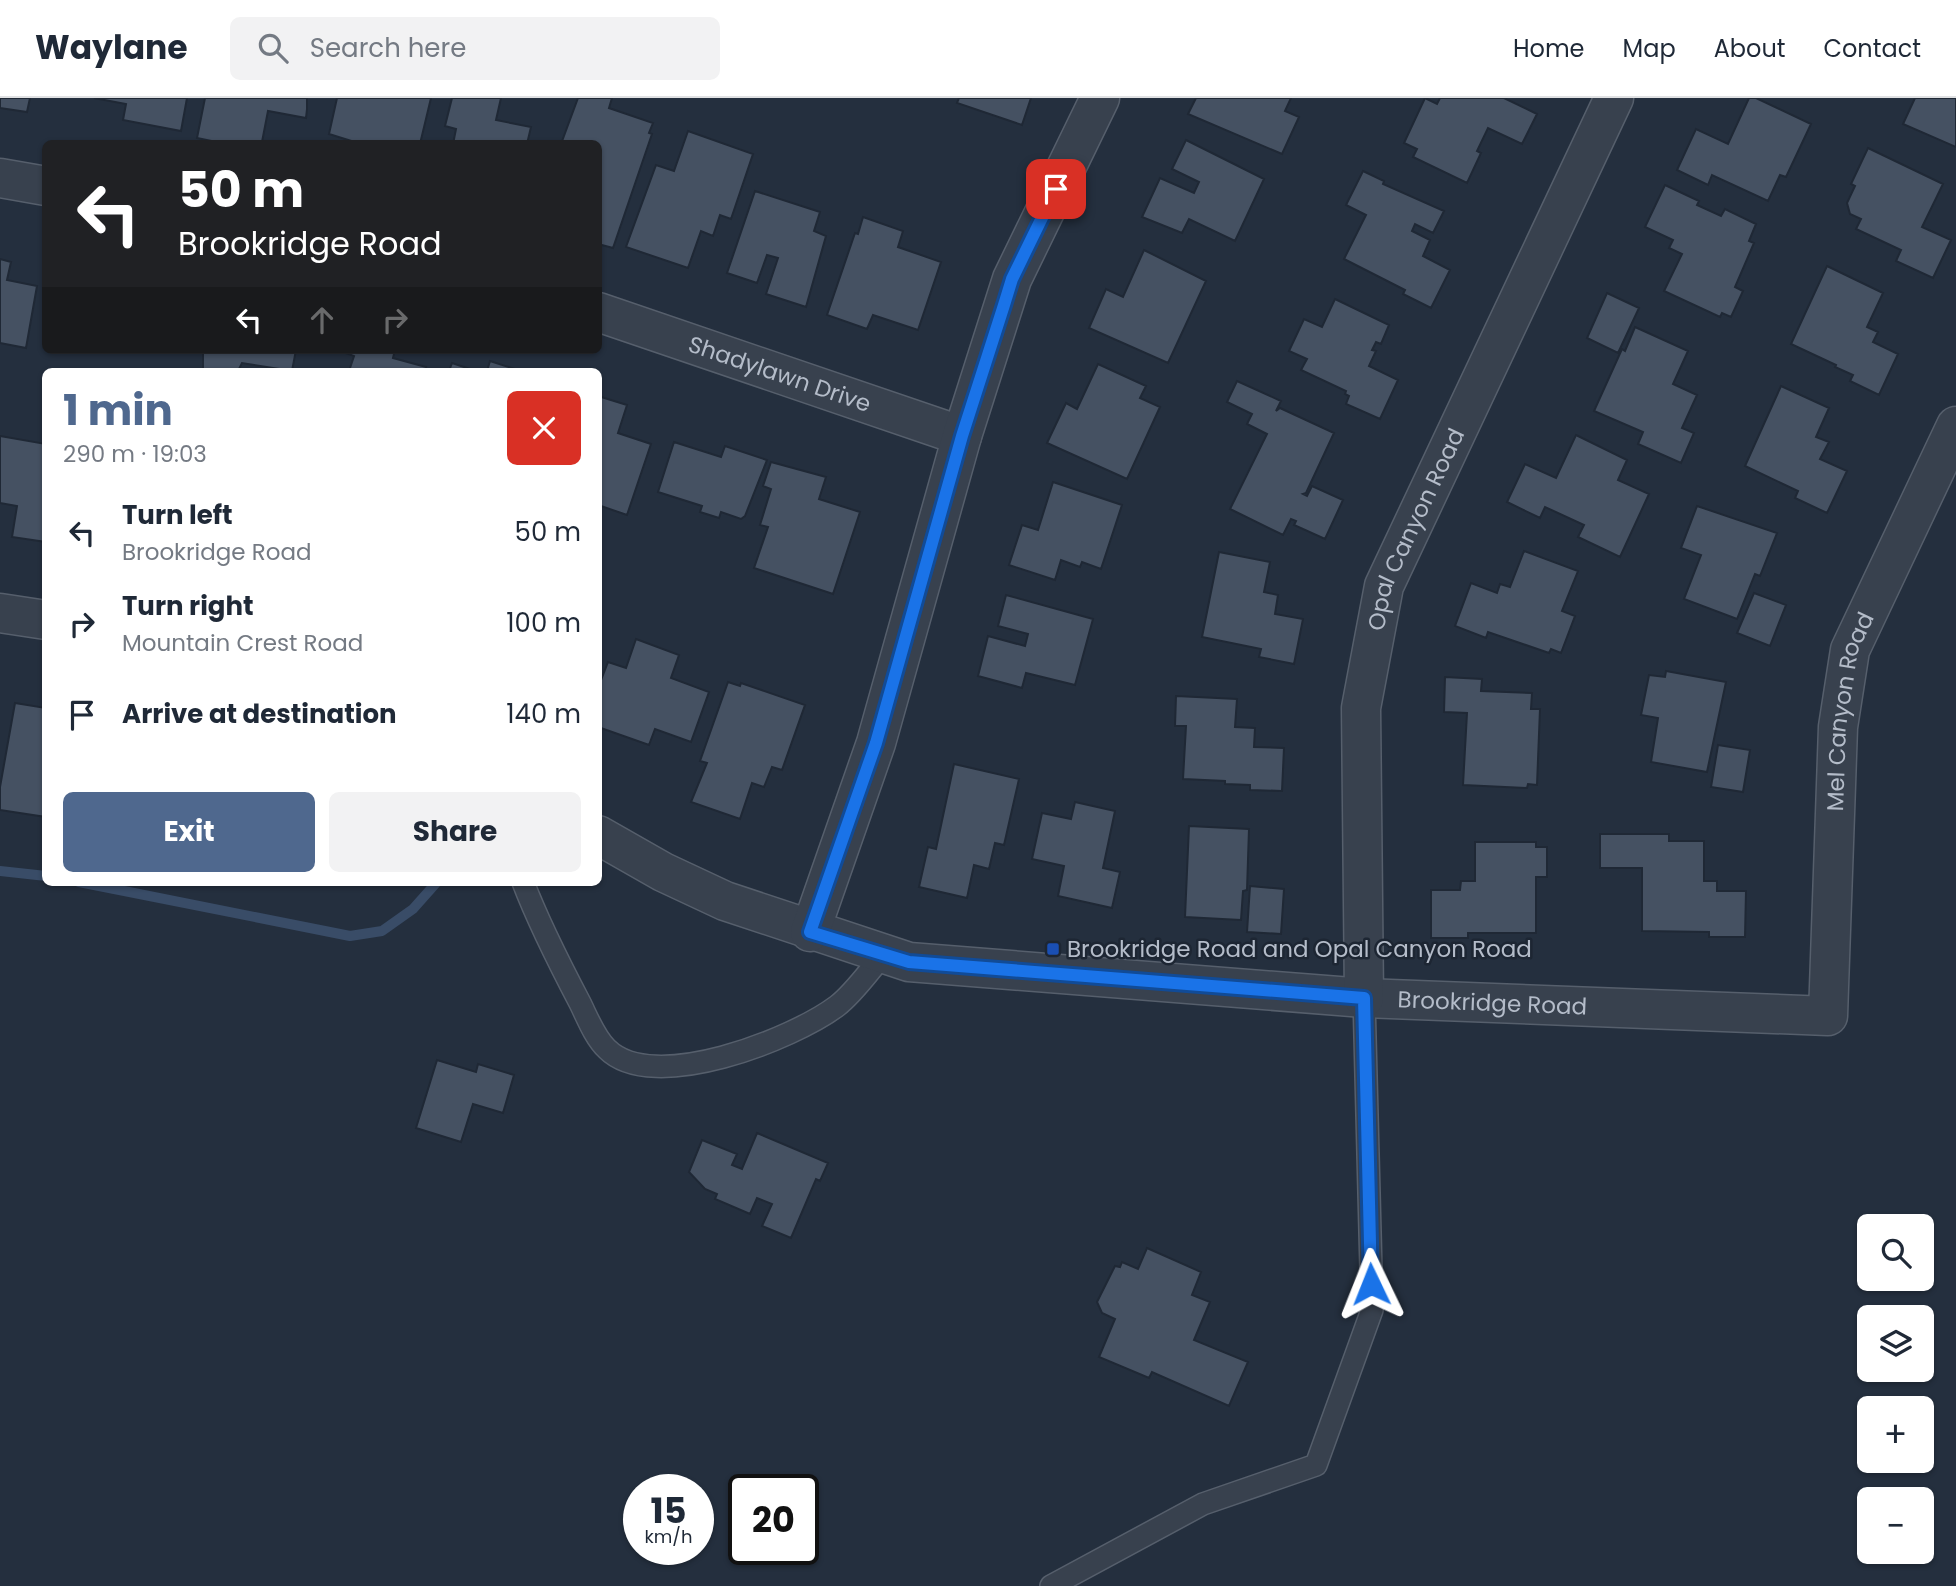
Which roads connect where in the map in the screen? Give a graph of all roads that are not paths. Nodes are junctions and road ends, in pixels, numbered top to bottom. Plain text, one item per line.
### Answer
1 (1100, 98) edge
2 (1614, 98) edge
3 (0, 178) edge
4 (42, 185) edge
5 (602, 313) edge
6 (1956, 426) edge
7 (962, 436) junction
8 (0, 613) edge
9 (42, 619) edge
10 (602, 837) edge
11 (525, 886) edge
12 (810, 932) junction
13 (883, 955) junction
14 (1364, 998) junction
15 (1828, 1016) joint
16 (1051, 1586) edge

1 - 7 street
2 - 14 street, Opal Canyon Road
3 - 4 street
5 - 7 street, Shadylawn Drive
6 - 15 street, Mel Canyon Road
7 - 12 street
8 - 9 street
10 - 12 street, Brookridge Road
11 - 13 lane
12 - 13 street, Brookridge Road
13 - 14 street, Brookridge Road
14 - 15 street, Brookridge Road
14 - 16 lane

